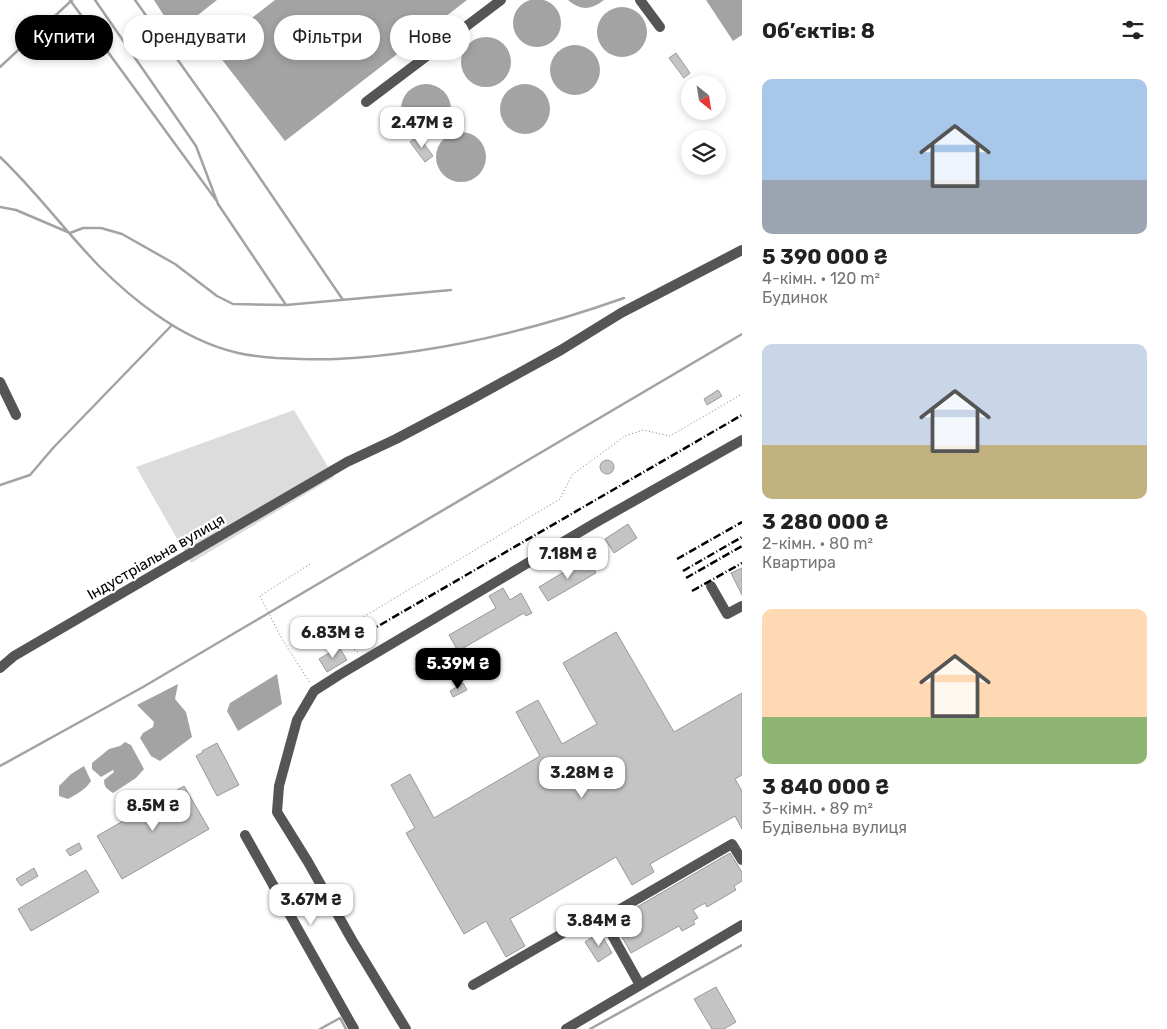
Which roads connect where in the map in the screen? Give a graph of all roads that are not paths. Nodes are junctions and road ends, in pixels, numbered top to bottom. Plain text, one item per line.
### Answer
1 (501, 0) edge
2 (640, 0) edge
3 (660, 26) dead end
4 (366, 102) dead end
5 (742, 250) edge
6 (0, 382) edge
7 (16, 415) dead end
8 (742, 440) edge
9 (711, 586) dead end
10 (742, 606) edge
11 (0, 668) edge
12 (245, 835) dead end
13 (742, 860) edge
14 (603, 919) junction
15 (742, 925) edge
16 (473, 985) dead end
17 (640, 985) junction
18 (354, 1029) edge
19 (406, 1029) edge
20 (566, 1029) edge

1 - 4 street
2 - 3 street
5 - 11 street, Індустріальна вулиця
6 - 7 street
8 - 19 street
9 - 10 street
12 - 18 street
13 - 14 street
14 - 16 street
14 - 17 street
15 - 17 street
17 - 20 street

